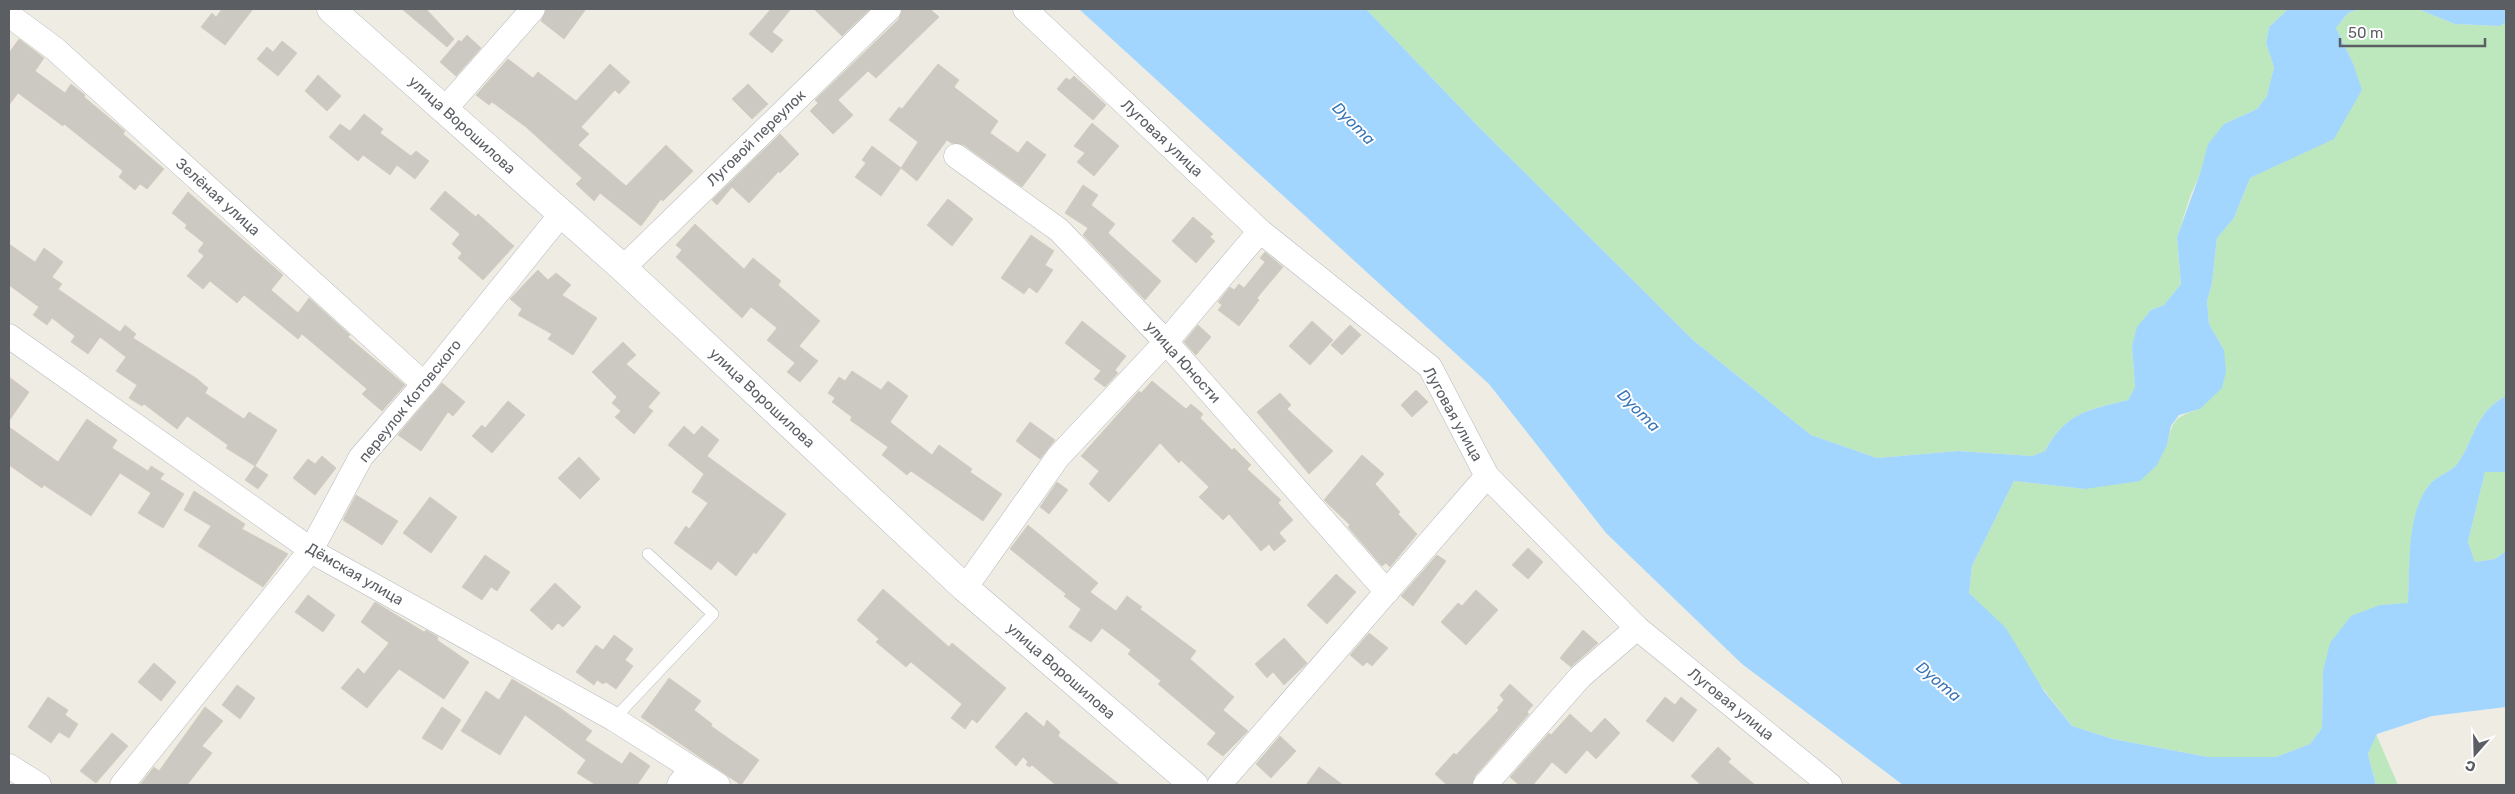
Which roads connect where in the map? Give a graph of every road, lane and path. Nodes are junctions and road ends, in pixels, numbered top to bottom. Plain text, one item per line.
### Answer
1 (331, 9) edge
2 (533, 9) edge
3 (889, 9) edge
4 (1025, 9) edge
5 (9, 15) edge
6 (445, 109) junction
7 (956, 156) dead end
8 (562, 214) junction
9 (1260, 231) junction
10 (623, 268) junction
11 (9, 336) edge
12 (1166, 342) junction
13 (424, 384) junction
14 (1487, 476) junction
15 (311, 550) junction
16 (648, 554) dead end
17 (964, 588) junction
18 (1387, 592) junction
19 (1637, 628) junction
20 (614, 719) junction
21 (9, 766) edge
22 (685, 777) edge
23 (39, 785) edge
24 (122, 785) edge
25 (718, 785) edge
26 (1194, 785) edge
27 (1219, 785) edge
28 (1485, 785) edge
29 (1830, 785) edge

1 - 6 street, улица Ворошилова
2 - 6 street
3 - 10 street, Луговой переулок
4 - 9 street, Луговая улица
5 - 13 street, Зелёная улица
6 - 8 street, улица Ворошилова
7 - 12 street, улица Юности
8 - 10 street, улица Ворошилова
8 - 13 street, переулок Котовского
9 - 12 street
9 - 14 street, Луговая улица
10 - 17 street, улица Ворошилова
11 - 15 street, Дёмская улица
12 - 17 street
12 - 18 street, улица Юности
13 - 15 street, переулок Котовского
14 - 18 street
14 - 19 street, Луговая улица
15 - 20 street, Дёмская улица
15 - 24 street, переулок Котовского
16 - 20 lane
17 - 26 street, улица Ворошилова
18 - 27 street
19 - 28 street
19 - 29 street, Луговая улица
20 - 22 street, Дёмская улица
21 - 23 street
22 - 25 street, Дёмская улица

